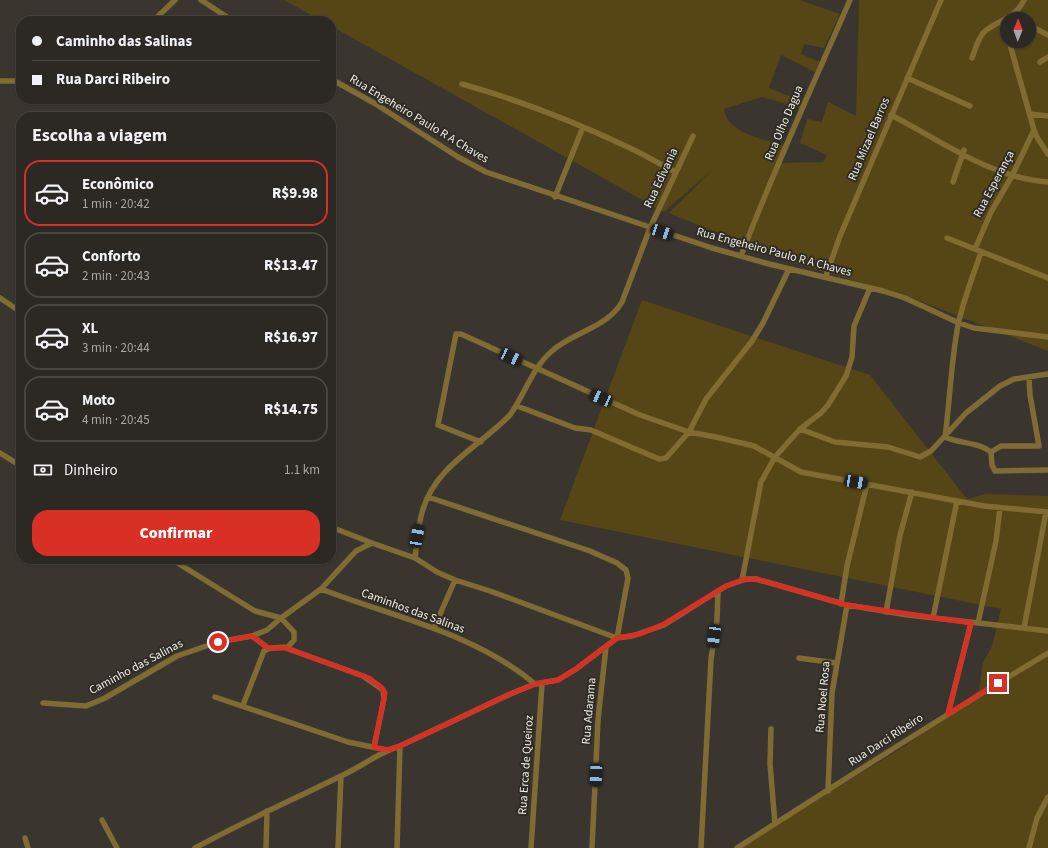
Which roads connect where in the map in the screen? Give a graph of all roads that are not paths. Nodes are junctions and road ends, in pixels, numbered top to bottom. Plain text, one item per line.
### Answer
1 (175, 0) edge
2 (201, 0) edge
3 (850, 0) edge
4 (941, 0) edge
5 (1024, 0) edge
6 (1014, 12) edge
7 (158, 16) edge
8 (225, 16) edge
9 (1000, 24) edge
10 (1036, 29) edge
11 (1048, 35) edge
12 (1011, 48) edge
13 (1048, 57) edge
14 (972, 58) dead end
15 (1040, 62) dead end
16 (907, 78) junction
17 (0, 81) edge
18 (16, 81) edge
19 (336, 82) edge
20 (462, 84) dead end
21 (970, 106) dead end
22 (1030, 114) junction
23 (891, 115) junction
24 (1048, 116) edge
25 (583, 127) junction
26 (1034, 130) junction
27 (693, 136) dead end
28 (963, 153) junction
29 (1048, 154) edge
30 (675, 172) junction
31 (1012, 176) junction
32 (953, 182) dead end
33 (1048, 182) edge
34 (555, 196) junction
35 (650, 228) junction
36 (947, 238) dead end
37 (975, 249) junction
38 (981, 252) junction
39 (741, 256) junction
40 (789, 269) junction
41 (826, 276) junction
42 (1048, 278) edge
43 (870, 288) junction
44 (0, 298) edge
45 (16, 309) edge
46 (959, 323) junction
47 (1048, 337) edge
48 (535, 368) junction
49 (1048, 374) edge
50 (1029, 378) junction
51 (517, 406) junction
52 (800, 429) junction
53 (689, 432) junction
54 (945, 437) junction
55 (481, 442) junction
56 (991, 452) junction
57 (0, 453) edge
58 (775, 457) junction
59 (16, 463) edge
60 (1048, 470) edge
61 (867, 484) junction
62 (912, 492) junction
63 (428, 497) junction
64 (957, 501) junction
65 (1000, 508) junction
66 (1047, 512) edge
67 (336, 529) edge
68 (372, 543) junction
69 (415, 558) junction
70 (179, 564) edge
71 (455, 580) junction
72 (742, 580) junction
73 (321, 589) junction
74 (718, 592) junction
75 (844, 604) junction
76 (886, 612) junction
77 (281, 618) junction
78 (933, 618) junction
79 (971, 623) junction
80 (978, 623) junction
81 (434, 628) junction
82 (1024, 628) junction
83 (1048, 631) edge
84 (252, 636) junction
85 (617, 638) junction
86 (606, 647) junction
87 (268, 648) junction
88 (286, 648) junction
89 (1048, 653) edge
90 (799, 658) dead end
91 (836, 663) junction
92 (535, 684) junction
93 (542, 684) junction
94 (215, 697) dead end
95 (43, 703) dead end
96 (243, 705) junction
97 (948, 714) junction
98 (771, 729) dead end
99 (400, 746) junction
100 (374, 747) junction
101 (387, 750) junction
102 (341, 776) junction
103 (828, 792) junction
104 (1048, 797) edge
105 (267, 811) junction
106 (102, 820) dead end
107 (775, 824) junction
108 (25, 838) dead end
109 (199, 847) edge
110 (28, 848) edge
111 (117, 848) edge
112 (266, 848) edge
113 (338, 848) edge
114 (396, 848) edge
115 (531, 848) edge
116 (592, 848) edge
117 (702, 848) edge
118 (737, 848) edge
119 (1029, 848) edge

1 - 7 street
2 - 8 street
3 - 39 street, Rua Olho Dagua
4 - 16 street, Rua Mizael Barros
5 - 6 street
9 - 14 street
10 - 11 street
12 - 22 street
13 - 15 street
16 - 21 street
16 - 23 street, Rua Mizael Barros
17 - 18 street
19 - 34 street, Rua Engeheiro Paulo R A Chaves
20 - 25 street
22 - 24 street
22 - 26 street
23 - 28 street
23 - 41 street, Rua Mizael Barros
25 - 30 street
25 - 34 street
26 - 29 street
26 - 31 street, Rua Esperança
27 - 30 street, Rua Edivania
28 - 31 street
28 - 32 street
30 - 35 street, Rua Edivania
31 - 33 street
31 - 37 street, Rua Esperança
34 - 35 street, Rua Engeheiro Paulo R A Chaves
35 - 39 street, Rua Engeheiro Paulo R A Chaves
35 - 48 street, Rua Edivania
36 - 37 street
37 - 38 street
38 - 42 street
38 - 46 street
39 - 40 street, Rua Engeheiro Paulo R A Chaves
40 - 41 street, Rua Engeheiro Paulo R A Chaves
40 - 53 street
41 - 43 street, Rua Engeheiro Paulo R A Chaves
43 - 46 street, Rua Engeheiro Paulo R A Chaves
43 - 52 street
44 - 45 street
46 - 47 street, Rua Engeheiro Paulo R A Chaves
46 - 54 street
48 - 51 street, Rua Edivania
48 - 53 street
48 - 55 street
49 - 50 street
50 - 54 street
50 - 56 street
51 - 53 street
51 - 55 street, Rua Edivania
52 - 54 street
52 - 58 street
53 - 58 street
54 - 56 street
55 - 63 street, Rua Edivania
56 - 60 street
57 - 59 street
58 - 61 street
58 - 72 street
61 - 62 street
61 - 75 street, Rua Noel Rosa
62 - 64 street
62 - 76 street
63 - 69 street, Rua Edivania
63 - 85 street
64 - 65 street
64 - 78 street
65 - 66 street
65 - 80 street
66 - 82 street
67 - 68 street
68 - 69 street
68 - 73 street, Caminho das Salinas
69 - 71 street
70 - 77 street
71 - 81 street
71 - 85 street
72 - 74 street
72 - 75 street
73 - 77 street, Caminho das Salinas
73 - 81 street, Caminhos das Salinas
74 - 85 street
74 - 117 street
75 - 76 street
75 - 91 street, Rua Noel Rosa
76 - 78 street
77 - 84 street, Caminho das Salinas
77 - 88 street
78 - 79 street
79 - 80 street
79 - 97 street
80 - 82 street
81 - 92 street, Caminhos das Salinas
82 - 83 street
84 - 87 street
84 - 95 street, Caminho das Salinas
85 - 86 street
86 - 93 street
86 - 116 street, Rua Adarama
87 - 88 street
87 - 96 street
88 - 100 street
89 - 97 street, Rua Darci Ribeiro
90 - 91 street
91 - 103 street, Rua Noel Rosa
92 - 93 street
92 - 99 street
93 - 115 street, Rua Erca de Queiroz
94 - 96 street
96 - 100 street
97 - 103 street, Rua Darci Ribeiro
98 - 107 street
99 - 101 street
99 - 114 street
100 - 101 street
101 - 102 street
102 - 105 street
102 - 113 street
103 - 107 street, Rua Darci Ribeiro
104 - 119 street
105 - 109 street
105 - 112 street
106 - 111 street
107 - 118 street, Rua Darci Ribeiro
108 - 110 street

